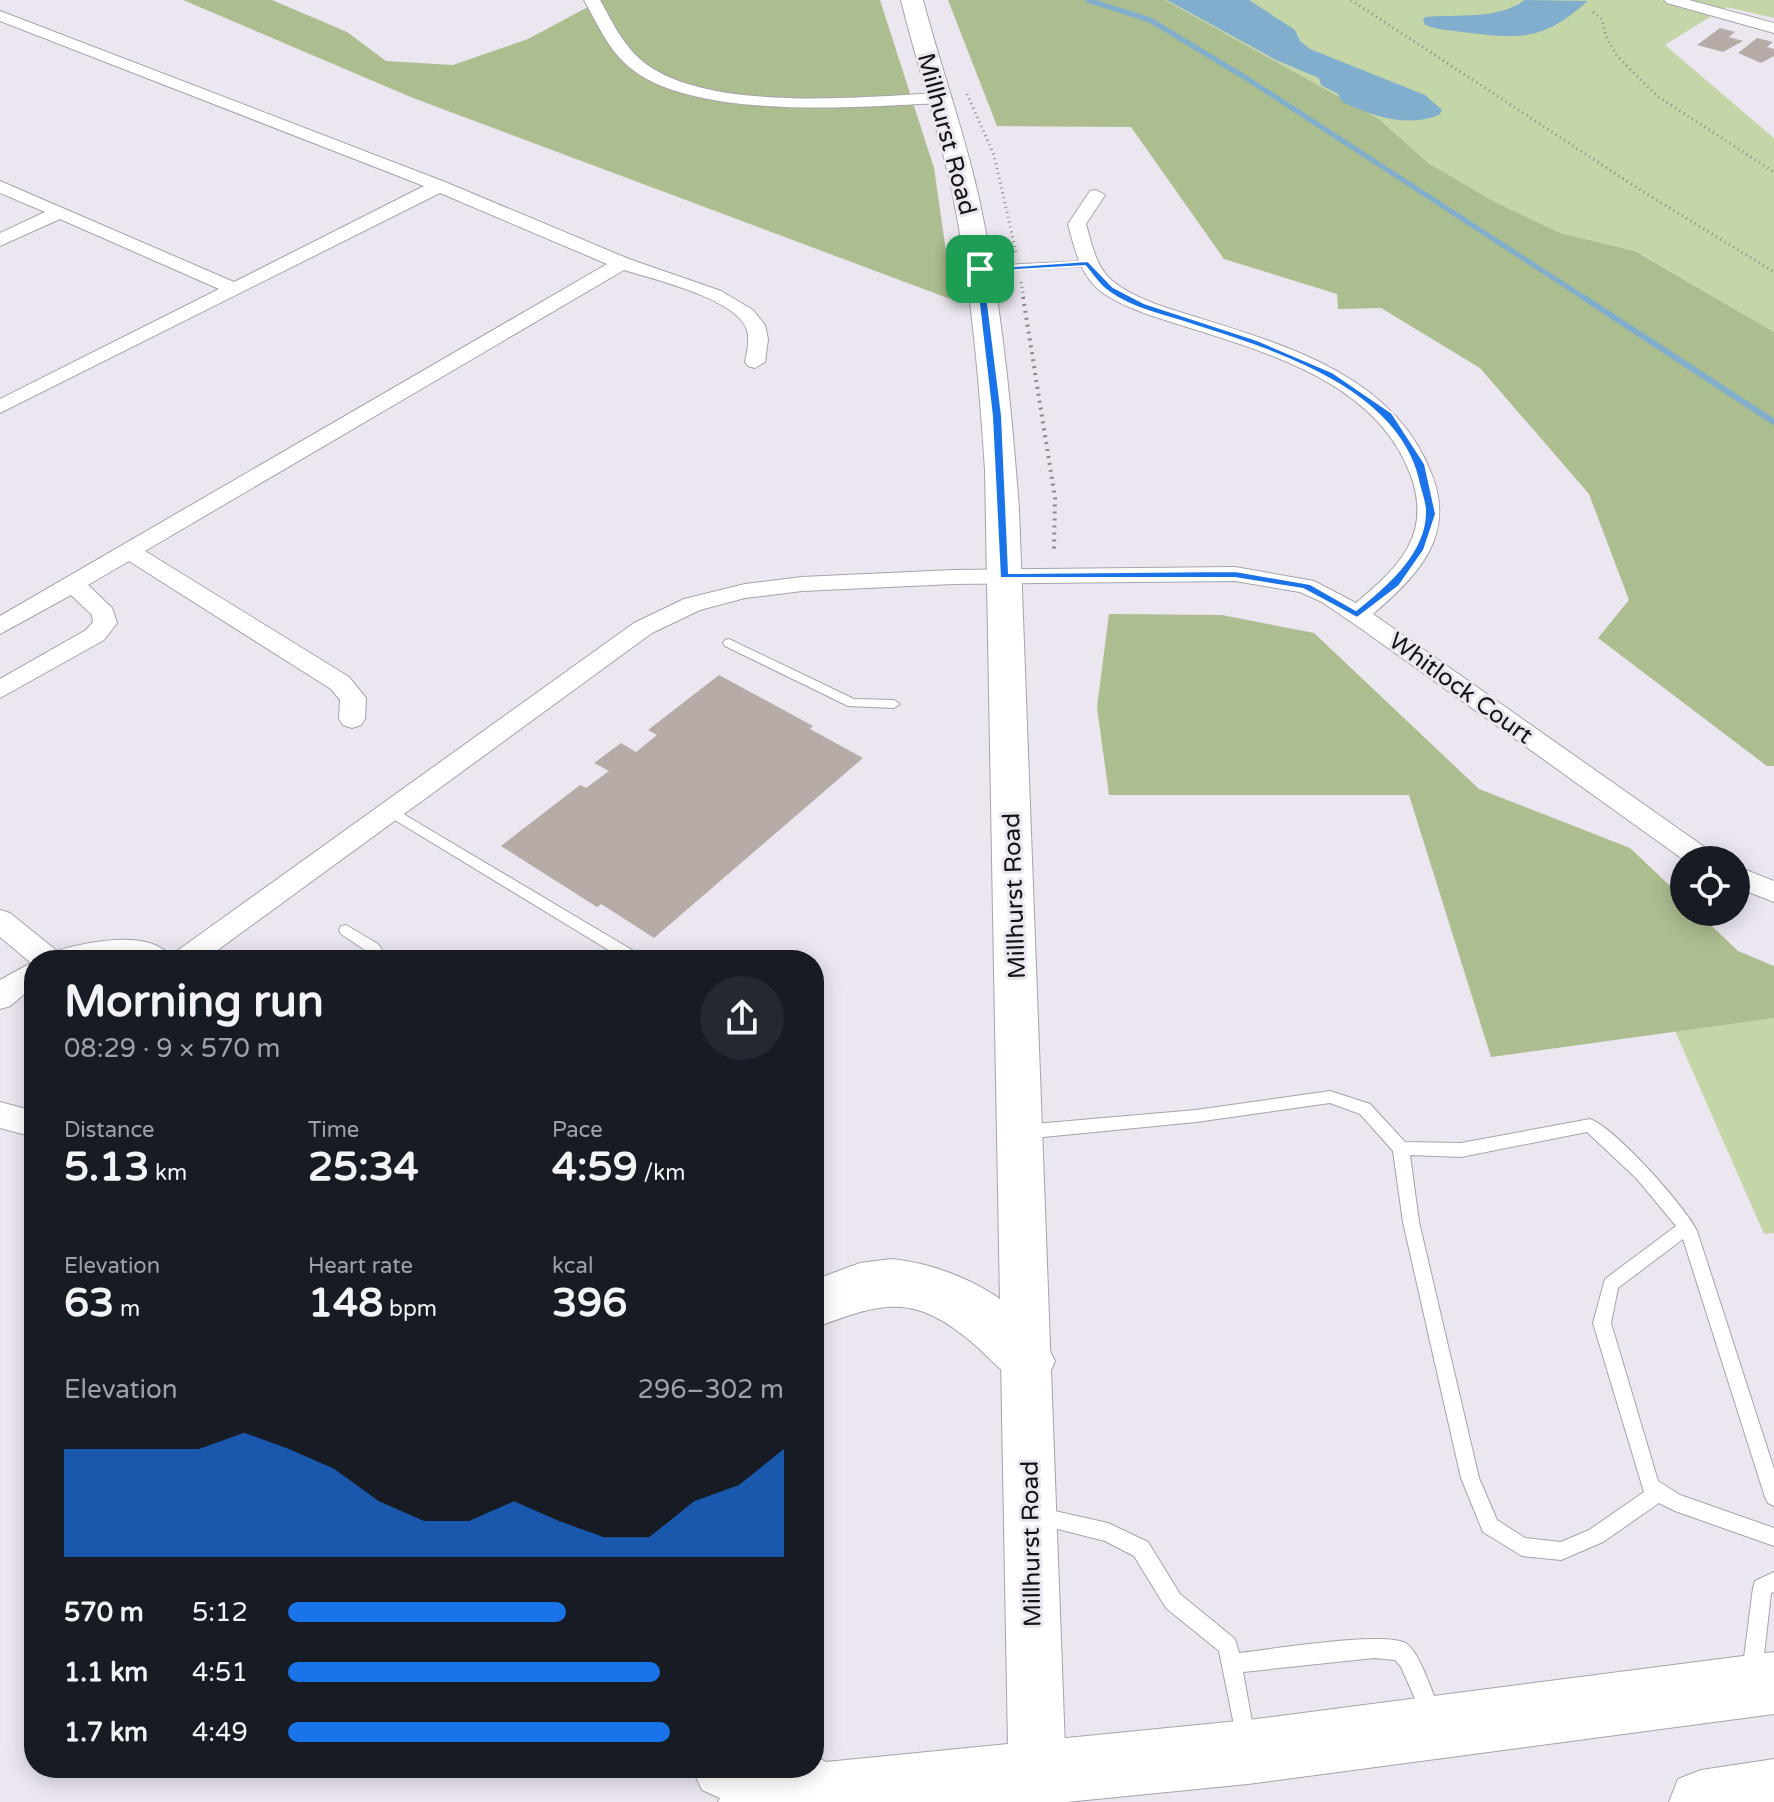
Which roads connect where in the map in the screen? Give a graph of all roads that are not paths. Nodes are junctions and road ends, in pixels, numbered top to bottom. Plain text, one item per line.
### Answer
1 (592, 0) edge
2 (912, 0) edge
3 (1672, 0) edge
4 (0, 16) edge
5 (1774, 28) edge
6 (939, 98) junction
7 (0, 186) edge
8 (439, 186) junction
9 (1096, 195) dead end
10 (58, 213) junction
11 (0, 240) edge
12 (622, 263) junction
13 (1088, 264) junction
14 (980, 269) junction
15 (232, 288) junction
16 (755, 362) dead end
17 (0, 407) edge
18 (129, 551) junction
19 (1004, 576) junction
20 (73, 583) junction
21 (1357, 615) junction
22 (0, 626) edge
23 (729, 643) dead end
24 (0, 690) edge
25 (894, 704) dead end
26 (352, 719) dead end
27 (390, 811) junction
28 (1683, 846) edge
29 (1750, 882) edge
30 (1774, 892) edge
31 (0, 921) edge
32 (346, 930) dead end
33 (36, 950) edge
34 (197, 950) edge
35 (374, 950) edge
36 (620, 950) edge
37 (24, 978) edge
38 (0, 998) edge
39 (0, 1115) edge
40 (24, 1121) edge
41 (1020, 1132) junction
42 (1401, 1148) junction
43 (1687, 1229) junction
44 (824, 1300) edge
45 (1028, 1361) junction
46 (1659, 1492) junction
47 (1774, 1497) edge
48 (1029, 1514) junction
49 (1774, 1537) edge
50 (1774, 1581) edge
51 (1231, 1664) junction
52 (1762, 1684) edge
53 (1438, 1728) junction
54 (1248, 1752) junction
55 (778, 1778) edge
56 (1038, 1789) edge
57 (1774, 1791) edge
58 (853, 1792) junction
59 (750, 1802) edge
60 (1701, 1802) edge

1 - 6 street
2 - 6 street, Millhurst Road
3 - 5 street
4 - 8 street
6 - 14 street, Millhurst Road
7 - 10 street
8 - 12 street
8 - 15 street
9 - 13 street
10 - 11 street
10 - 15 street
12 - 16 street
12 - 18 street
13 - 14 lane
13 - 21 street
14 - 19 street, Millhurst Road
15 - 17 street
18 - 20 street
18 - 26 street
19 - 21 street, Whitlock Court
19 - 27 street, Whitlock Court
19 - 41 street, Millhurst Road
20 - 22 street
20 - 24 street
21 - 28 street, Whitlock Court
23 - 25 lane
27 - 34 street, Whitlock Court
27 - 36 lane
29 - 30 street
31 - 33 street
32 - 35 lane
37 - 38 street
39 - 40 street
41 - 42 lane
41 - 45 street, Millhurst Road
42 - 43 lane
42 - 46 lane
43 - 46 lane
43 - 47 lane
44 - 45 highway
45 - 48 street, Millhurst Road
46 - 49 lane
48 - 51 lane
48 - 56 street, Millhurst Road
50 - 52 lane
51 - 53 lane
51 - 54 lane
52 - 53 highway
53 - 54 highway
54 - 56 highway
55 - 58 highway
56 - 58 highway
57 - 60 highway
58 - 59 highway

